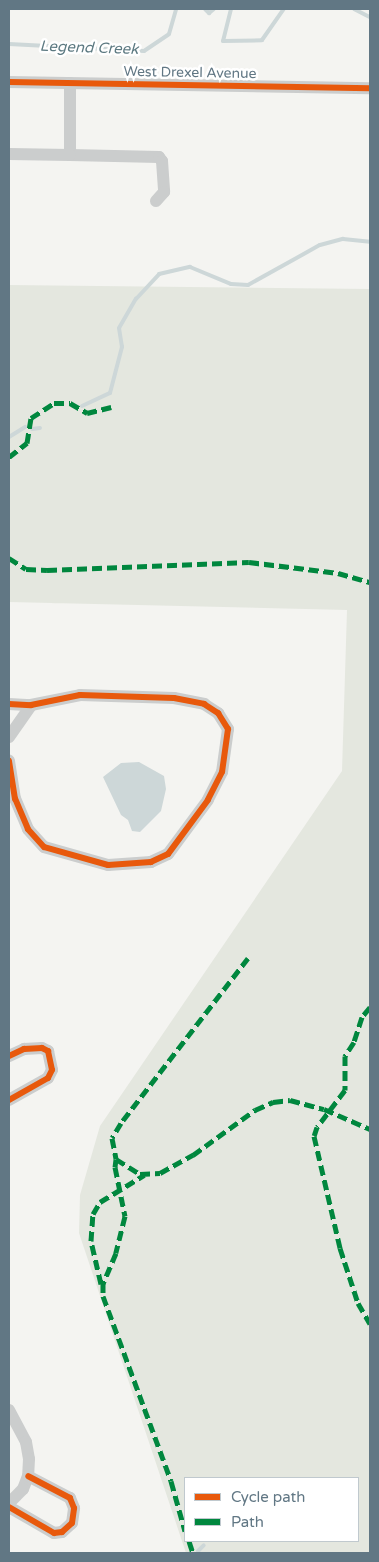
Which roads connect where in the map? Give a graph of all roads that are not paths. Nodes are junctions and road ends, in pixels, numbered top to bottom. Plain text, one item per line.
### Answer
1 (9, 82) edge
2 (70, 83) junction
3 (370, 88) edge
4 (9, 154) edge
5 (70, 156) junction
6 (156, 201) dead end
7 (9, 704) edge
8 (31, 705) junction
9 (9, 737) edge
10 (9, 760) edge
11 (9, 1056) edge
12 (9, 1100) edge
13 (9, 1410) edge
14 (28, 1476) junction
15 (9, 1503) edge
16 (9, 1508) edge

1 - 2 street, West Drexel Avenue
2 - 3 street, West Drexel Avenue
2 - 5 street
4 - 5 street
5 - 6 street
7 - 8 street
8 - 9 street
8 - 10 street
11 - 12 street
13 - 14 street
14 - 15 street
14 - 16 street

